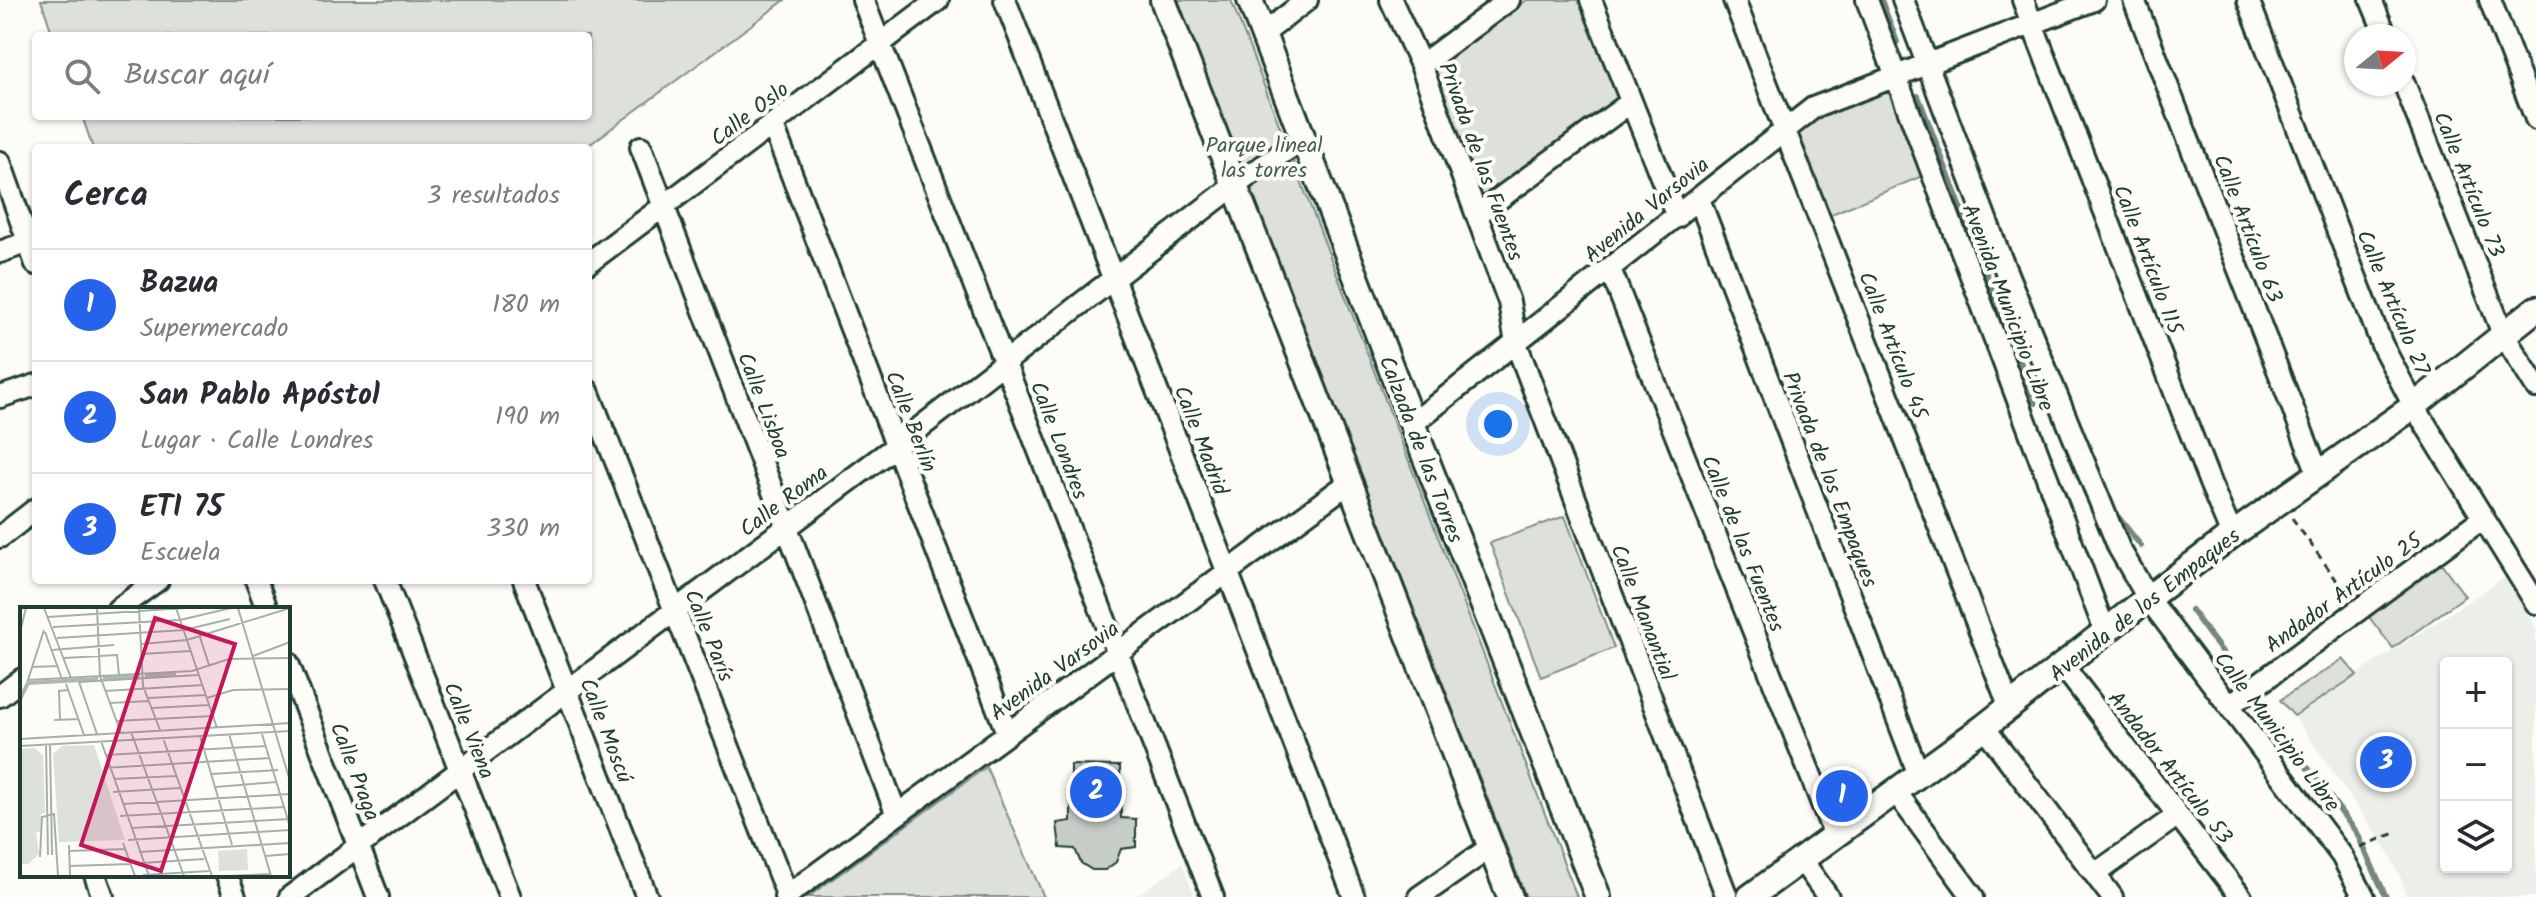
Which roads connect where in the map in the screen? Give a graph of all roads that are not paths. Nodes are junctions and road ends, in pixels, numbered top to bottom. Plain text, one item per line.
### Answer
1 (863, 0) edge
2 (938, 0) edge
3 (1005, 0) edge
4 (1163, 0) edge
5 (1250, 0) edge
6 (1307, 0) edge
7 (1391, 0) edge
8 (1509, 0) edge
9 (1591, 0) edge
10 (1734, 0) edge
11 (1867, 0) edge
12 (1903, 0) edge
13 (2023, 0) edge
14 (2094, 0) edge
15 (2134, 0) edge
16 (2248, 0) edge
17 (2371, 0) edge
18 (2490, 0) edge
19 (2032, 24) junction
20 (2381, 24) edge
21 (1263, 34) junction
22 (881, 43) junction
23 (1928, 64) junction
24 (1421, 65) junction
25 (1897, 75) junction
26 (2409, 96) edge
27 (1631, 102) junction
28 (2536, 119) edge
29 (773, 126) junction
30 (1784, 129) junction
31 (1303, 139) junction
32 (641, 147) dead end
33 (0, 162) edge
34 (1235, 185) junction
35 (1699, 199) junction
36 (663, 207) junction
37 (1477, 215) junction
38 (1677, 217) junction
39 (28, 242) junction
40 (0, 252) edge
41 (32, 253) edge
42 (592, 260) edge
43 (1610, 269) junction
44 (1114, 279) junction
45 (2536, 309) edge
46 (2503, 334) junction
47 (1516, 343) junction
48 (1004, 364) junction
49 (32, 386) edge
50 (2536, 387) edge
51 (0, 397) edge
52 (592, 401) edge
53 (2414, 406) junction
54 (1412, 424) junction
55 (896, 446) junction
56 (2318, 473) junction
57 (1350, 482) junction
58 (32, 512) edge
59 (2483, 518) junction
60 (786, 527) junction
61 (2232, 535) junction
62 (0, 537) edge
63 (1227, 573) junction
64 (153, 584) edge
65 (258, 584) edge
66 (387, 584) edge
67 (526, 584) edge
68 (2148, 598) junction
69 (2536, 603) edge
70 (121, 607) edge
71 (266, 607) edge
72 (675, 611) junction
73 (2105, 631) junction
74 (1118, 654) junction
75 (2063, 666) junction
76 (290, 668) edge
77 (20, 685) edge
78 (566, 692) junction
79 (0, 696) edge
80 (2230, 705) junction
81 (2010, 708) junction
82 (1984, 727) junction
83 (1007, 733) junction
84 (460, 771) junction
85 (1919, 775) junction
86 (1896, 792) junction
87 (897, 815) junction
88 (2178, 815) junction
89 (1834, 834) junction
90 (359, 847) junction
91 (1491, 847) junction
92 (1801, 859) junction
93 (2095, 874) junction
94 (96, 877) edge
95 (228, 877) edge
96 (787, 896) edge
97 (103, 897) edge
98 (235, 897) edge
99 (290, 897) edge
100 (378, 897) edge
101 (510, 897) edge
102 (647, 897) edge
103 (1213, 897) edge
104 (1354, 897) edge
105 (1419, 897) edge
106 (1510, 897) edge
107 (1598, 897) edge
108 (1727, 897) edge
109 (1750, 897) edge
110 (1828, 897) edge
111 (1973, 897) edge
112 (2112, 897) edge
113 (2241, 897) edge
114 (2364, 897) edge

1 - 22 street, Calle Londres
2 - 22 street, Calle Oslo
3 - 44 street, Calle Madrid
4 - 34 main road
5 - 21 main road, Calzada de las Torres
6 - 21 street
7 - 24 street, Privada de las Fuentes
8 - 24 street
9 - 27 street
10 - 30 street, Calle Artículo 45
11 - 25 street, Avenida Municipio Libre
12 - 23 street, Avenida Municipio Libre
13 - 19 street, Calle Artículo 115
14 - 19 street, Avenida Varsovia
15 - 56 street, Calle Artículo 63
16 - 53 street, Calle Artículo 27
17 - 20 street
18 - 28 street
19 - 23 street, Avenida Varsovia
19 - 61 street, Calle Artículo 115
21 - 31 main road, Calzada de las Torres
22 - 29 street, Calle Oslo
22 - 48 street, Calle Londres
23 - 25 street, Avenida Varsovia
23 - 68 street, Avenida Municipio Libre
24 - 37 street, Privada de las Fuentes
25 - 30 street, Avenida Varsovia
25 - 73 street, Avenida Municipio Libre
26 - 46 street, Calle Artículo 73
27 - 37 street
27 - 38 street
29 - 36 street, Calle Oslo
29 - 55 street, Calle Berlín
30 - 35 street, Avenida Varsovia
30 - 81 street, Calle Artículo 45
31 - 34 street, Calle Roma
31 - 54 main road, Calzada de las Torres
32 - 36 street, Calle Lisboa
33 - 39 street
34 - 44 street, Calle Roma
34 - 57 main road
35 - 38 street, Avenida Varsovia
35 - 85 street, Privada de los Empaques
36 - 42 street, Calle Oslo
36 - 60 street, Calle Lisboa
37 - 47 street, Privada de las Fuentes
38 - 43 street, Avenida Varsovia
39 - 40 street
39 - 41 street
43 - 47 street, Avenida Varsovia
43 - 89 street, Calle de las Fuentes
44 - 48 street, Calle Roma
44 - 63 street, Calle Madrid
45 - 46 main road, Avenida de los Empaques
46 - 50 street, Calle Artículo 73
46 - 53 main road, Avenida de los Empaques
47 - 54 street, Avenida Varsovia
47 - 108 street, Calle Manantial
48 - 55 street, Calle Roma
48 - 74 street, Calle Londres
49 - 51 street
52 - 72 street, Calle París
53 - 56 main road, Avenida de los Empaques
53 - 59 street, Calle Artículo 27
54 - 107 main road, Calzada de las Torres
55 - 60 street, Calle Roma
55 - 83 street, Calle Berlín
56 - 61 main road, Avenida de los Empaques
57 - 63 street, Avenida Varsovia
57 - 91 main road
58 - 62 street
59 - 69 street, Calle Artículo 27
59 - 80 street, Andador Artículo 25
60 - 72 street, Calle Roma
60 - 87 street, Calle Lisboa
61 - 68 main road, Avenida de los Empaques
63 - 74 street, Avenida Varsovia
63 - 104 street, Calle Madrid
64 - 70 street
65 - 71 street
66 - 84 street, Calle Viena
67 - 78 street, Calle Moscú
68 - 73 main road, Avenida de los Empaques
68 - 80 street, Calle Municipio Libre
72 - 78 street, Calle Roma
72 - 96 street, Calle París
73 - 75 main road, Avenida de los Empaques
74 - 83 street, Avenida Varsovia
74 - 103 street, Calle Londres
75 - 81 main road, Avenida de los Empaques
75 - 88 street, Andador Artículo 53
76 - 90 street, Calle Praga
77 - 79 street
78 - 84 street, Calle Roma
78 - 102 street, Calle Moscú
80 - 114 street, Calle Municipio Libre
81 - 82 main road, Avenida de los Empaques
82 - 85 main road, Avenida de los Empaques
82 - 93 street
83 - 87 street, Avenida Varsovia
84 - 90 street, Calle Roma
84 - 101 street, Calle Viena
85 - 86 main road, Avenida de los Empaques
86 - 89 main road, Avenida de los Empaques
86 - 111 street
87 - 96 street, Avenida Varsovia
88 - 93 street
88 - 113 street, Andador Artículo 53
89 - 92 main road, Avenida de los Empaques
90 - 99 street, Calle Roma
90 - 100 street, Calle Praga
91 - 105 street
91 - 106 main road
92 - 109 main road, Avenida de los Empaques
92 - 110 street
93 - 112 street
94 - 97 street
95 - 98 street

